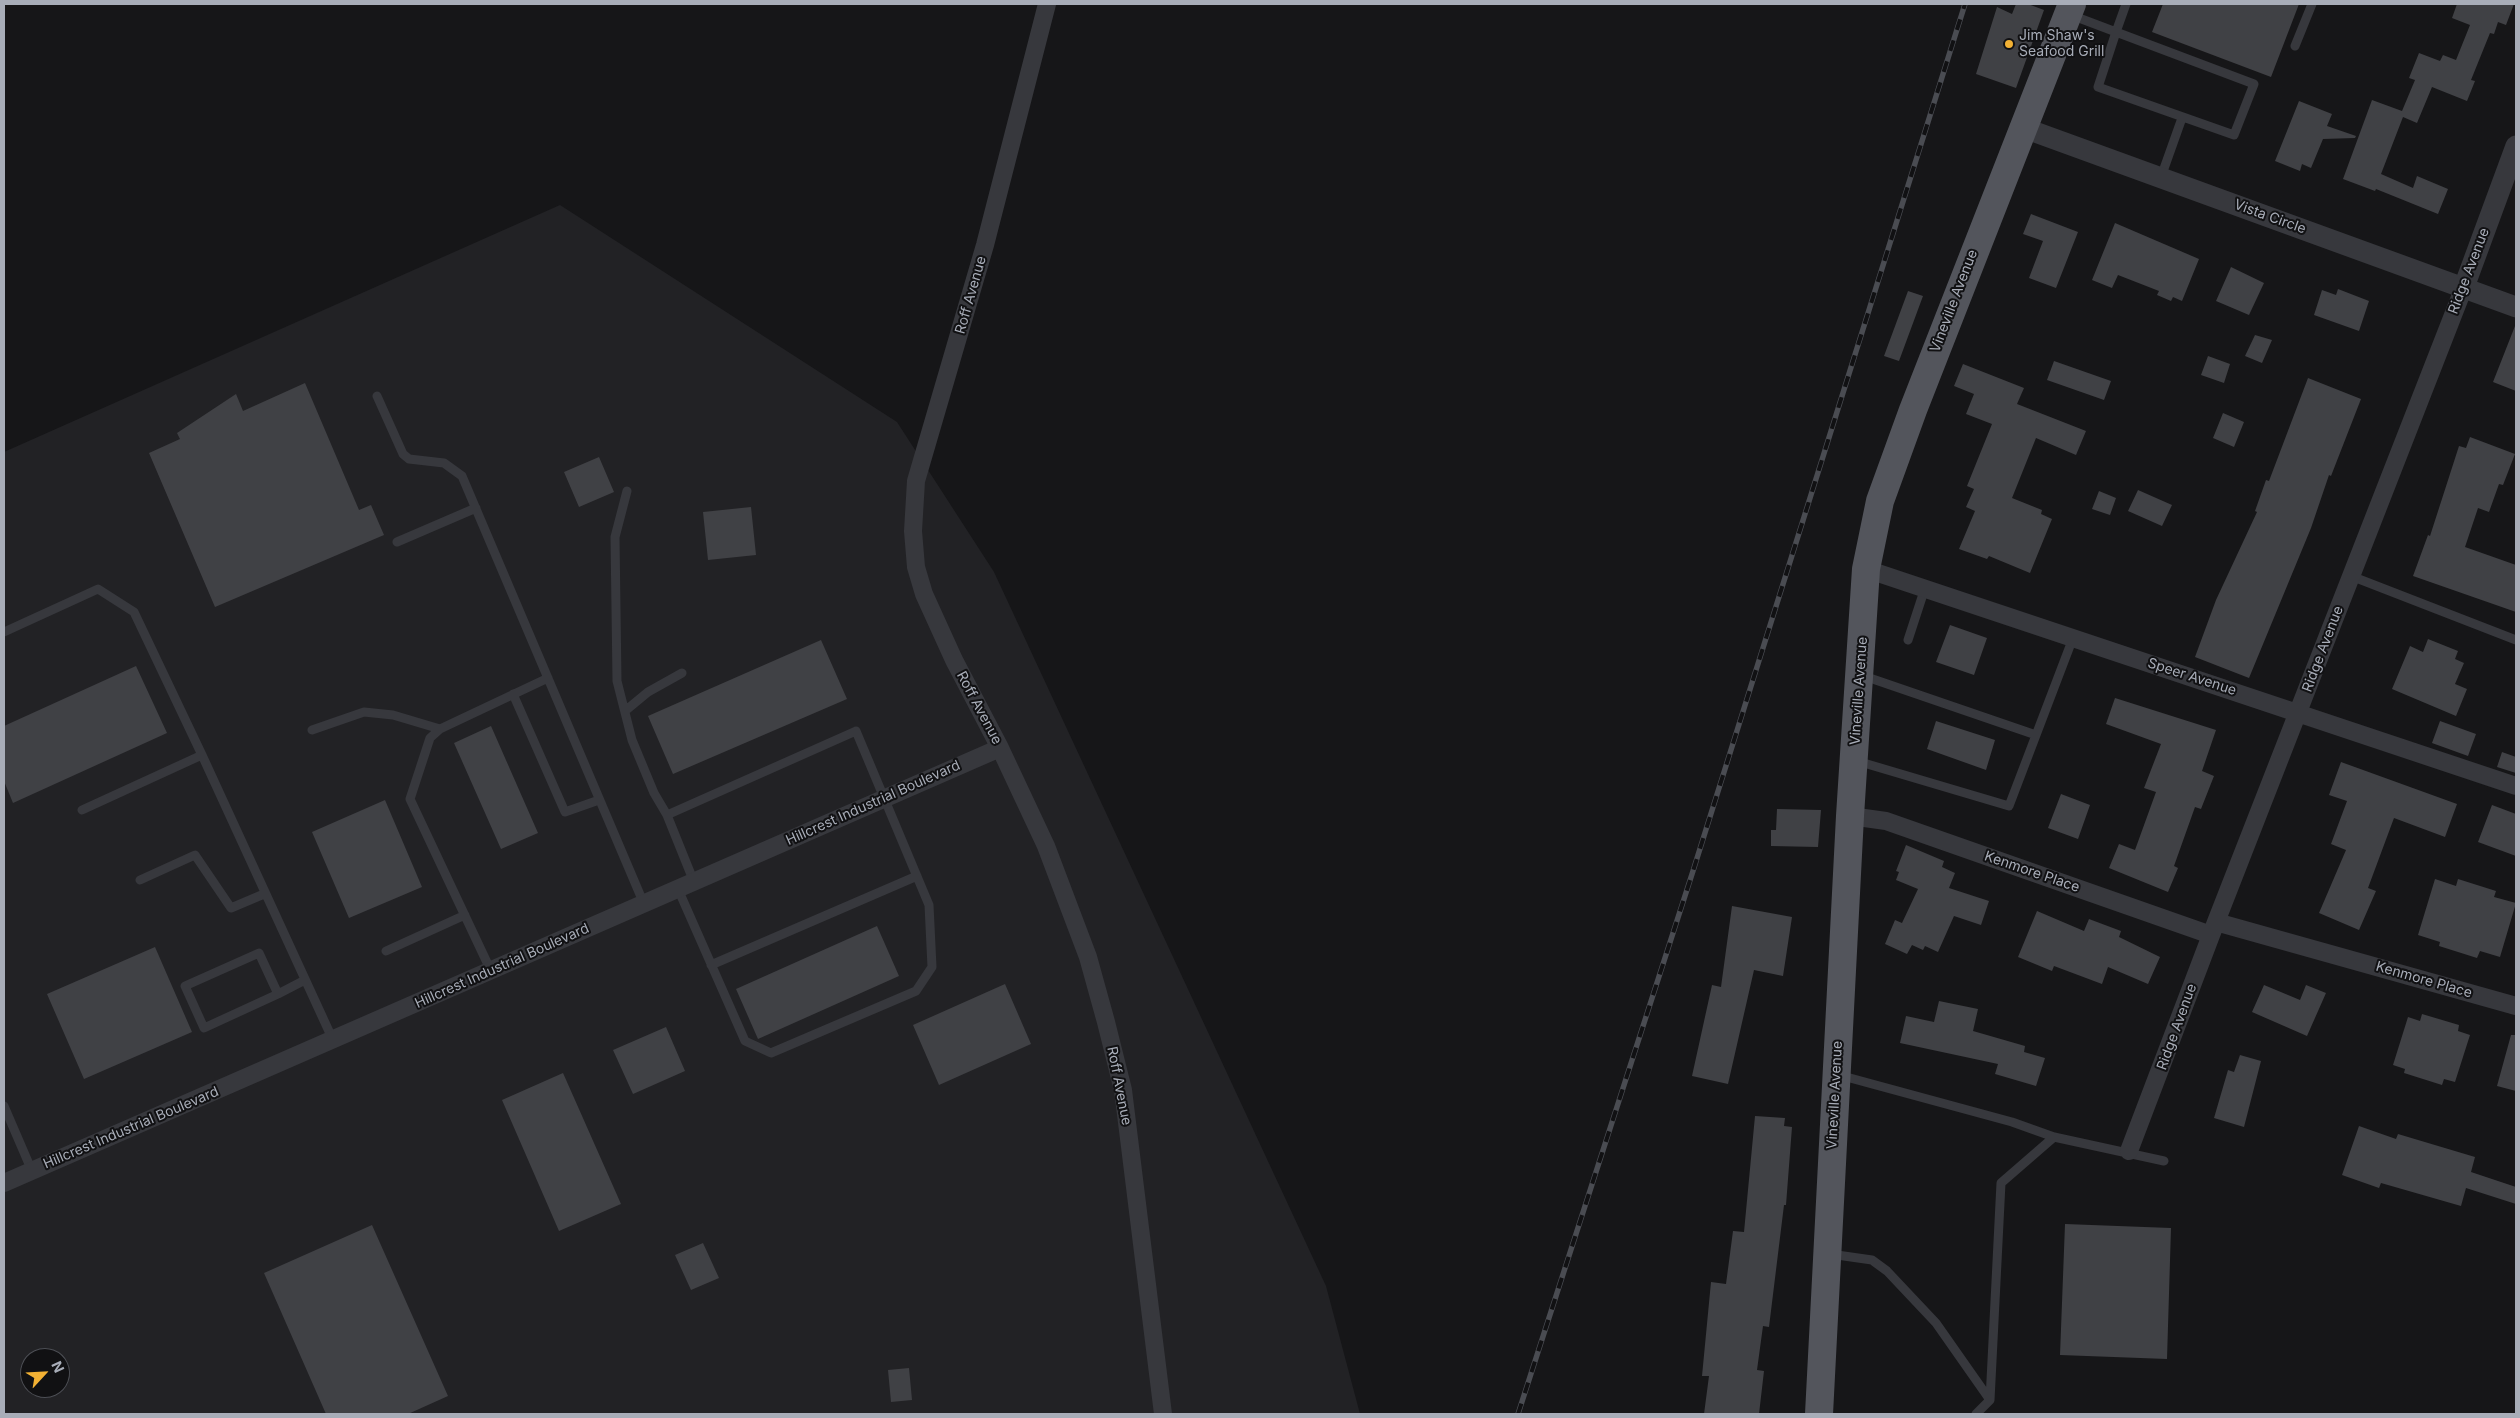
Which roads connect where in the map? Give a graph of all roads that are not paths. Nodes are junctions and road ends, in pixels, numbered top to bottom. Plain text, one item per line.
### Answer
1 (1047, 4) edge
2 (2126, 4) edge
3 (2312, 4) edge
4 (2070, 9) edge
5 (2116, 32) junction
6 (2295, 46) dead end
7 (2182, 118) junction
8 (2024, 128) junction
9 (2516, 146) edge
10 (2161, 177) junction
11 (2464, 288) junction
12 (2516, 307) edge
13 (377, 396) dead end
14 (627, 491) dead end
15 (476, 508) junction
16 (397, 542) dead end
17 (1866, 569) junction
18 (2351, 576) junction
19 (1925, 588) junction
20 (4, 632) edge
21 (2073, 638) junction
22 (1908, 640) dead end
23 (2516, 640) edge
24 (682, 673) dead end
25 (1860, 675) junction
26 (548, 678) junction
27 (513, 694) junction
28 (624, 711) junction
29 (2298, 712) junction
30 (440, 729) junction
31 (312, 730) dead end
32 (2036, 735) junction
33 (1000, 748) junction
34 (202, 755) junction
35 (1854, 760) junction
36 (2516, 786) edge
37 (885, 798) junction
38 (599, 800) junction
39 (82, 810) dead end
40 (667, 814) junction
41 (1850, 816) junction
42 (917, 876) junction
43 (140, 880) dead end
44 (686, 885) junction
45 (264, 894) junction
46 (644, 904) junction
47 (465, 915) junction
48 (2213, 929) junction
49 (386, 951) dead end
50 (711, 965) junction
51 (491, 971) junction
52 (305, 980) junction
53 (278, 994) junction
54 (2516, 1006) edge
55 (333, 1040) junction
56 (1836, 1074) junction
57 (4, 1106) edge
58 (2054, 1137) junction
59 (2129, 1151) junction
60 (2164, 1161) dead end
61 (32, 1171) junction
62 (4, 1183) edge
63 (1827, 1254) junction
64 (1990, 1400) junction
65 (1163, 1414) edge
66 (1819, 1414) edge
67 (1976, 1414) edge

1 - 33 street, Roff Avenue
2 - 5 lane
3 - 6 lane
4 - 5 lane
4 - 8 main road, Vineville Avenue
5 - 7 lane
5 - 7 lane
7 - 10 lane
8 - 10 street, Vista Circle
8 - 17 main road, Vineville Avenue
9 - 11 street, Ridge Avenue
10 - 11 street, Vista Circle
11 - 12 street, Vista Circle
11 - 18 street, Ridge Avenue
13 - 15 lane
14 - 28 lane
15 - 16 lane
15 - 26 lane
17 - 19 street, Speer Avenue
17 - 25 main road, Vineville Avenue
18 - 23 lane
18 - 29 street, Ridge Avenue
19 - 21 street, Speer Avenue
19 - 22 lane
20 - 34 lane
21 - 29 street, Speer Avenue
21 - 32 lane
24 - 28 lane
25 - 32 lane
25 - 35 main road, Vineville Avenue
26 - 27 lane
26 - 38 lane
27 - 30 lane
27 - 38 lane
28 - 40 lane
29 - 36 street, Speer Avenue
29 - 48 street, Ridge Avenue
30 - 31 lane
30 - 47 lane
32 - 35 lane
33 - 37 street, Hillcrest Industrial Boulevard
33 - 65 street, Roff Avenue
34 - 39 lane
34 - 45 lane
35 - 41 main road, Vineville Avenue
37 - 40 lane
37 - 42 lane
37 - 44 street, Hillcrest Industrial Boulevard
38 - 46 lane
40 - 44 lane
41 - 48 street, Kenmore Place
41 - 56 main road, Vineville Avenue
42 - 50 lane
42 - 50 lane
43 - 45 lane
44 - 46 street, Hillcrest Industrial Boulevard
44 - 50 lane
45 - 52 lane
46 - 51 street, Hillcrest Industrial Boulevard
47 - 49 lane
47 - 51 lane
48 - 54 street, Kenmore Place
48 - 59 street, Ridge Avenue
51 - 55 street, Hillcrest Industrial Boulevard
52 - 53 lane
52 - 55 lane
53 - 53 lane
55 - 61 street, Hillcrest Industrial Boulevard
56 - 58 lane
56 - 63 main road, Vineville Avenue
57 - 61 lane
58 - 59 lane
58 - 64 lane
59 - 60 lane
61 - 62 street, Hillcrest Industrial Boulevard
63 - 64 lane
63 - 66 main road, Vineville Avenue
64 - 67 lane

